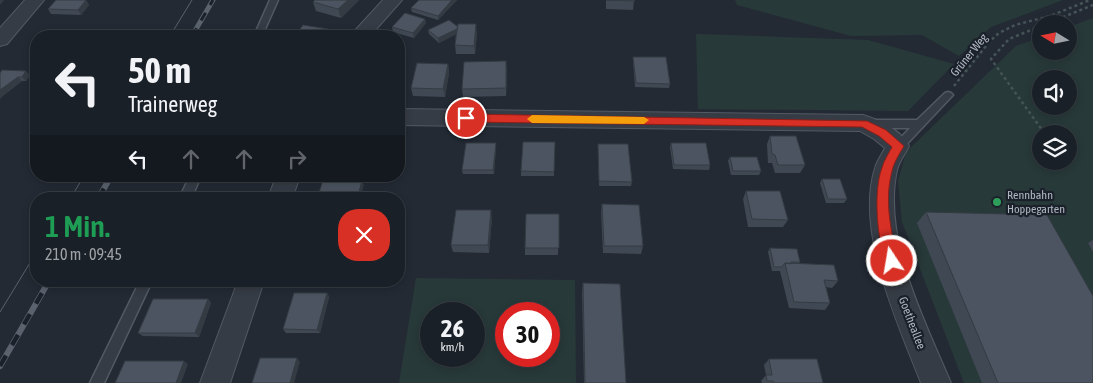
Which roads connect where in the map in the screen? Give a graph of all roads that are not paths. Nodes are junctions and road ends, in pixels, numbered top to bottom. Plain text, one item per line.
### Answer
1 (35, 0) edge
2 (274, 0) edge
3 (393, 0) edge
4 (261, 30) edge
5 (365, 30) edge
6 (0, 40) edge
7 (948, 95) road end
8 (405, 117) edge
9 (863, 124) junction
10 (919, 124) junction
11 (898, 146) junction
12 (143, 287) edge
13 (249, 287) edge
14 (97, 383) edge
15 (215, 383) edge
16 (936, 383) edge

1 - 6 street
2 - 4 lane
3 - 5 street
7 - 10 lane
8 - 9 street
9 - 10 lane
9 - 11 street
10 - 11 lane
11 - 16 street, Goetheallee
12 - 14 lane
13 - 15 street

